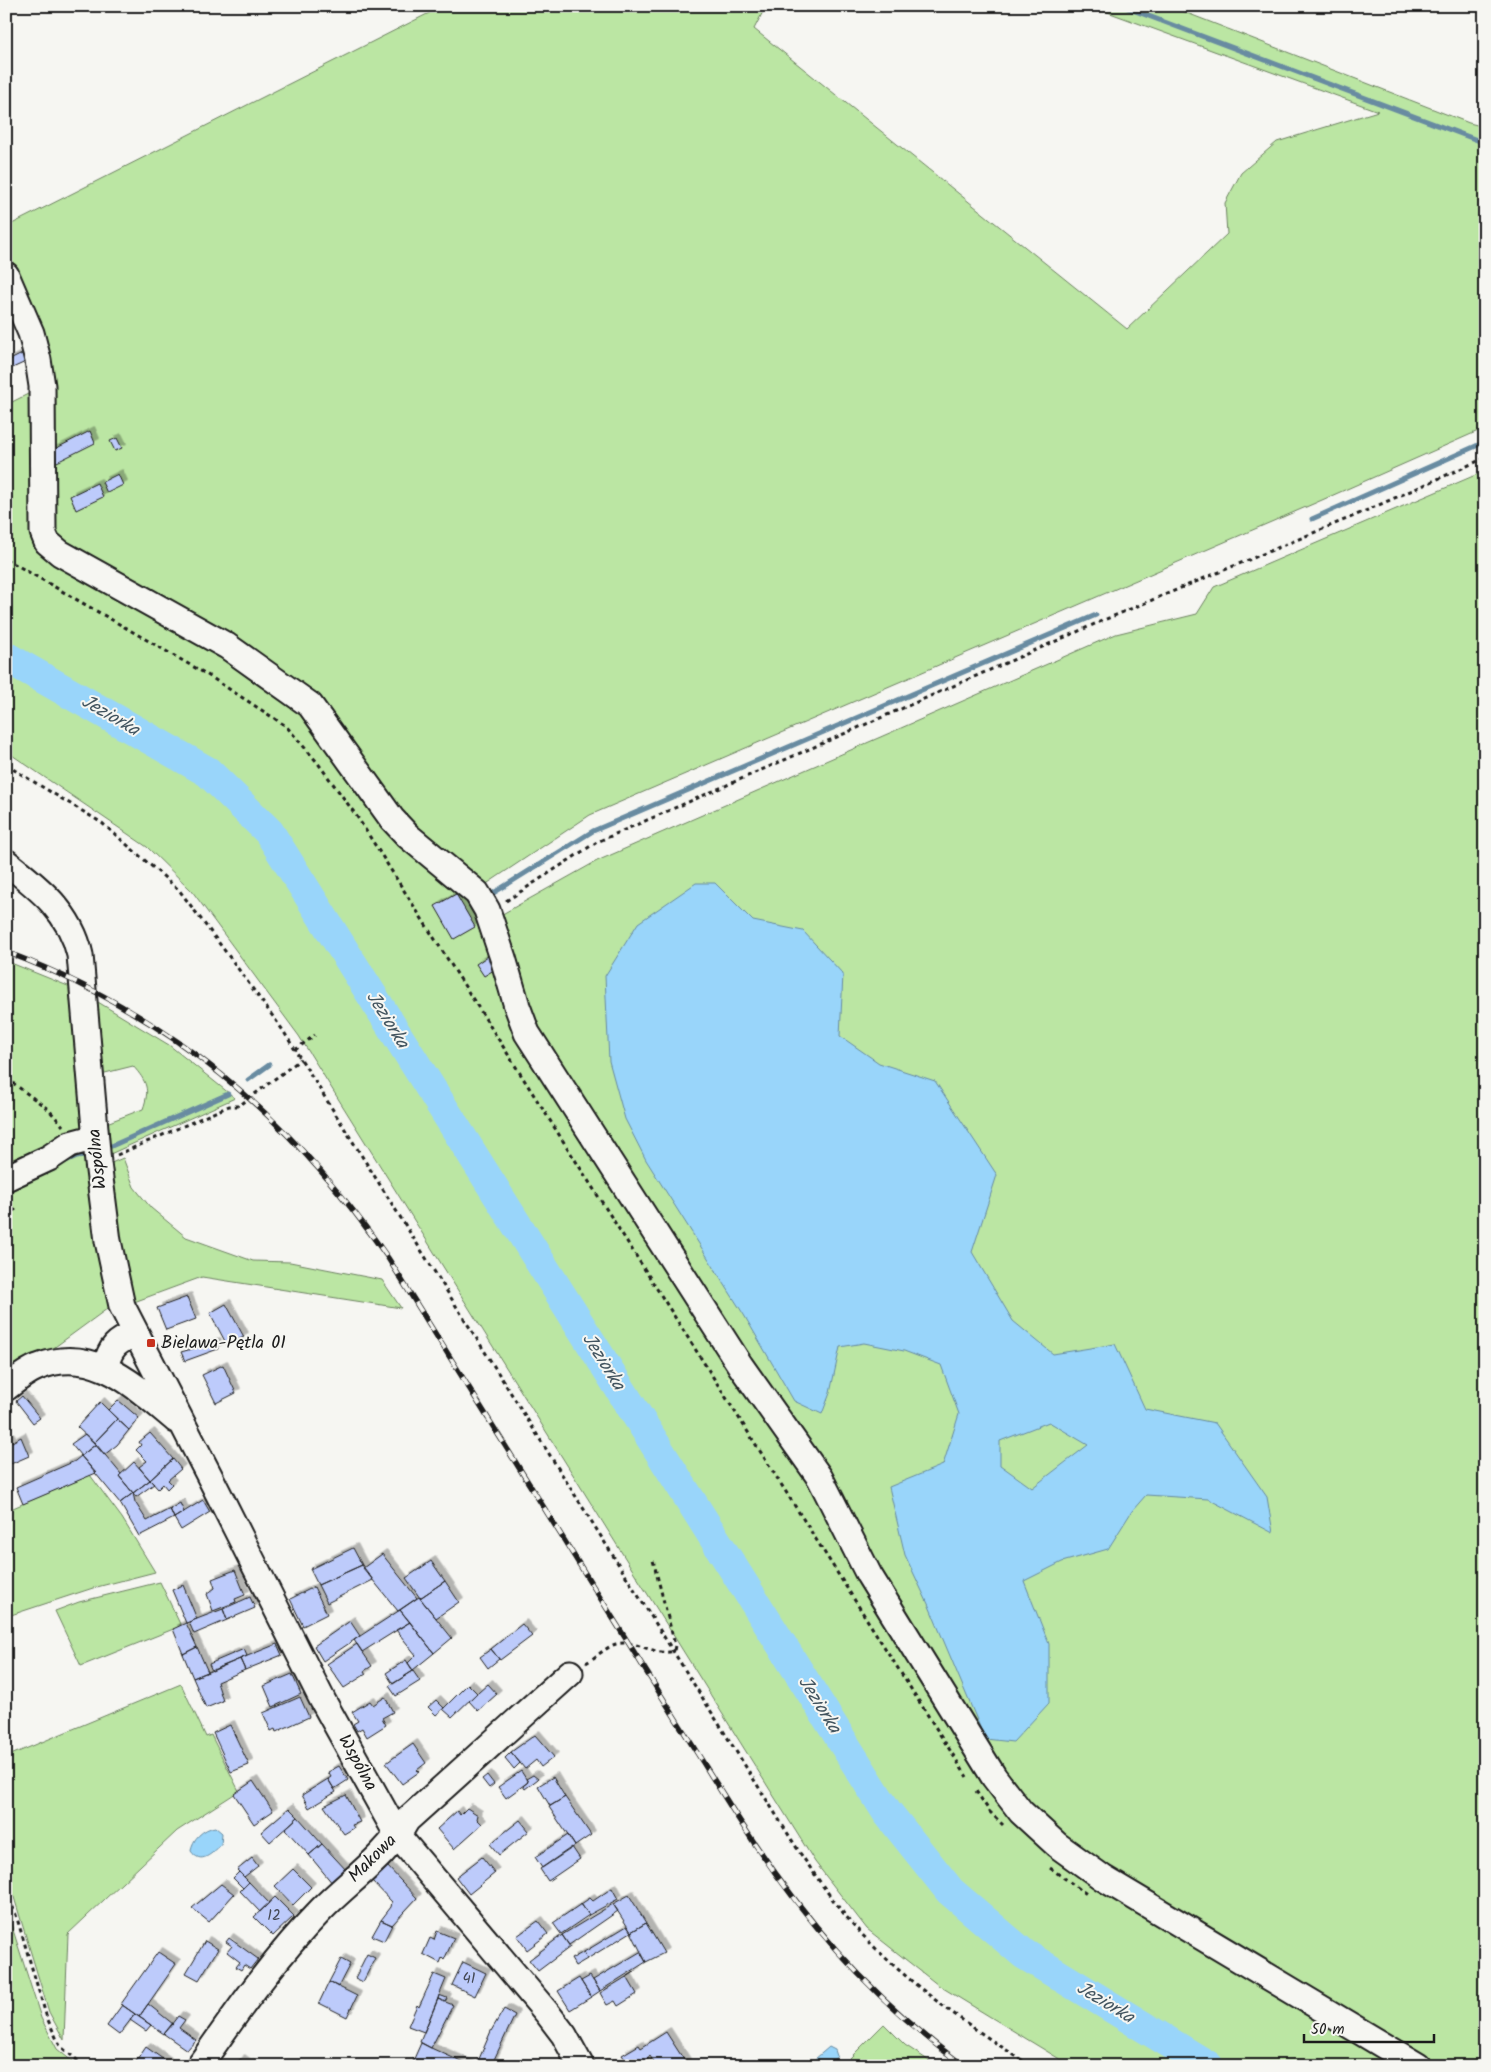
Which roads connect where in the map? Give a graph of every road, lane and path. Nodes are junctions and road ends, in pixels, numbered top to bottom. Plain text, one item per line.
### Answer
1 (6, 275) edge
2 (1485, 458) edge
3 (6, 559) edge
4 (6, 765) edge
5 (6, 862) edge
6 (484, 907) junction
7 (438, 945) dead end
8 (315, 1034) dead end
9 (294, 1050) junction
10 (300, 1059) junction
11 (6, 1078) edge
12 (81, 1141) joint
13 (98, 1163) junction
14 (6, 1178) edge
15 (16, 1208) dead end
16 (6, 1215) edge
17 (136, 1333) junction
18 (105, 1367) junction
19 (6, 1388) edge
20 (185, 1427) junction
21 (653, 1560) dead end
22 (674, 1651) junction
23 (570, 1673) joint
24 (398, 1836) junction
25 (6, 1891) edge
26 (84, 2066) edge
27 (199, 2066) edge
28 (581, 2066) edge
29 (1030, 2066) edge
30 (1418, 2066) edge

1 - 6 street
2 - 6 path
3 - 7 path
4 - 9 path
5 - 13 street, Wspólna
6 - 30 street
8 - 9 path
9 - 10 path
10 - 13 path
10 - 22 path
11 - 12 path
12 - 14 street
13 - 17 street, Wspólna
15 - 16 path
17 - 18 street
17 - 20 street, Wspólna
18 - 19 street, Wspólna
18 - 20 street, Wspólna
20 - 24 street, Wspólna
21 - 22 path
22 - 23 path
22 - 29 path
23 - 24 street, Makowa
24 - 27 street, Makowa
24 - 28 street, Wspólna
25 - 26 path

